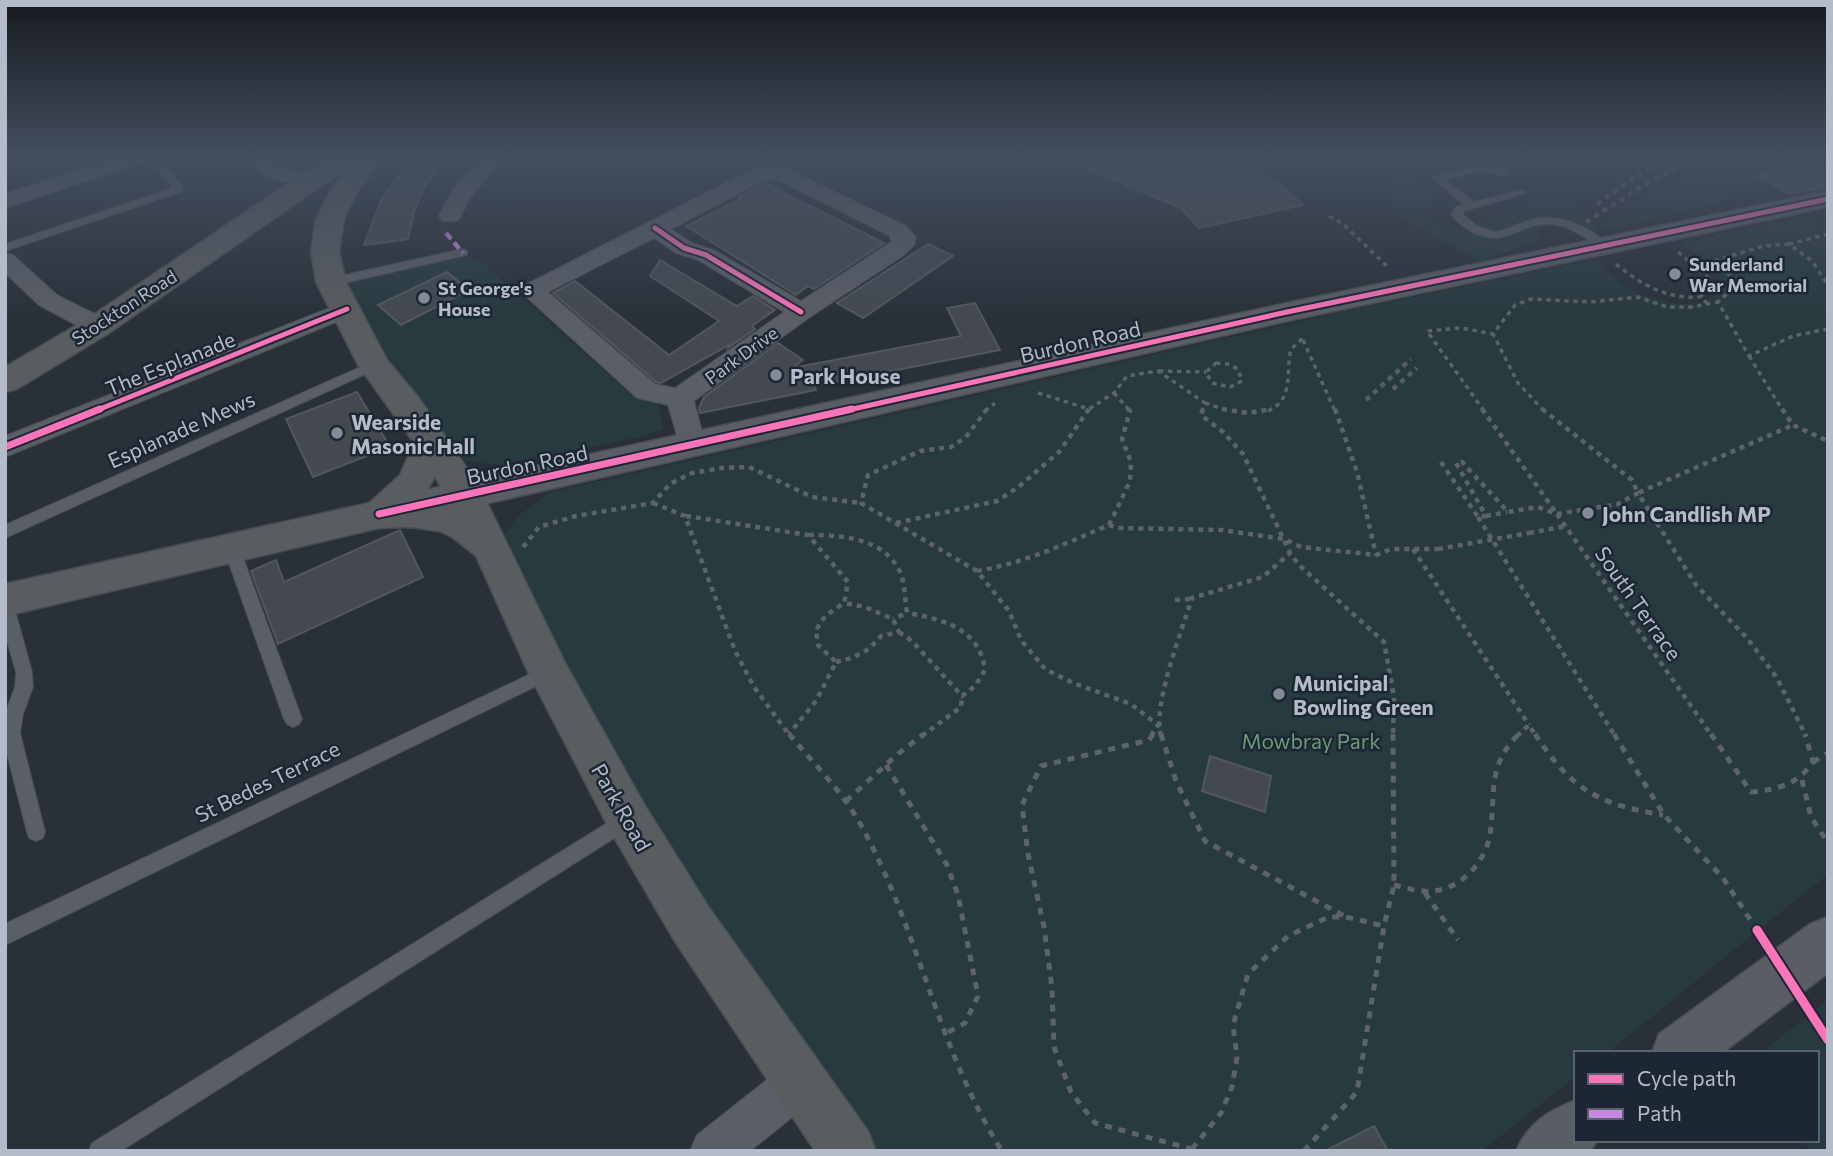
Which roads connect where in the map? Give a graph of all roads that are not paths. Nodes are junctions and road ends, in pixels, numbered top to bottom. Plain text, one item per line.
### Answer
1 (111, 212) edge
2 (265, 212) edge
3 (319, 212) edge
4 (452, 212) edge
5 (686, 212) edge
6 (859, 212) edge
7 (1457, 212) edge
8 (1766, 212) edge
9 (450, 216) dead end
10 (312, 218) junction
11 (654, 228) junction
12 (239, 230) junction
13 (1600, 247) junction
14 (5, 248) edge
15 (463, 253) dead end
16 (9, 269) edge
17 (339, 296) junction
18 (801, 312) junction
19 (97, 326) junction
20 (374, 365) junction
21 (5, 381) edge
22 (680, 398) junction
23 (431, 444) junction
24 (692, 446) junction
25 (5, 447) edge
26 (536, 481) junction
27 (466, 495) junction
28 (379, 514) junction
29 (5, 532) edge
30 (489, 546) junction
31 (232, 550) junction
32 (5, 602) edge
33 (11, 653) edge
34 (549, 672) junction
35 (11, 708) edge
36 (293, 719) dead end
37 (628, 819) junction
38 (36, 832) dead end
39 (5, 935) edge
40 (1828, 942) edge
41 (1681, 1051) edge
42 (799, 1083) junction
43 (1574, 1128) edge
44 (100, 1151) edge
45 (713, 1151) edge
46 (848, 1151) edge
47 (1544, 1151) edge

1 - 14 lane
2 - 12 highway, Stockton Road
3 - 10 highway, Park Road
4 - 9 street
5 - 11 street, Park Drive
6 - 18 street, Park Drive
7 - 13 lane
8 - 13 street, Burdon Road
10 - 12 highway, Stockton Road
10 - 17 highway, Park Road
11 - 18 street
11 - 22 street
12 - 19 highway, Stockton Road
13 - 24 street, Burdon Road
15 - 17 lane
16 - 19 street
17 - 20 highway, Park Road
17 - 25 street, The Esplanade
18 - 22 street, Park Drive
19 - 21 highway, Stockton Road
20 - 23 highway, Park Road
20 - 29 lane, Esplanade Mews
22 - 24 street
23 - 26 street, Park Road
23 - 27 highway, Park Road
23 - 28 highway, Burdon Road
24 - 26 street, Burdon Road
26 - 27 street, Burdon Road
27 - 28 street, Burdon Road
27 - 30 highway, Park Road
28 - 30 highway
28 - 31 highway, Burdon Road
30 - 34 highway, Park Road
31 - 32 highway, Burdon Road
31 - 36 lane
32 - 33 lane
33 - 35 lane
34 - 37 highway, Park Road
34 - 39 lane, St Bedes Terrace
35 - 38 lane
37 - 42 highway, Park Road
37 - 44 lane
40 - 41 street
42 - 45 street
42 - 46 highway, Park Road
43 - 47 street

